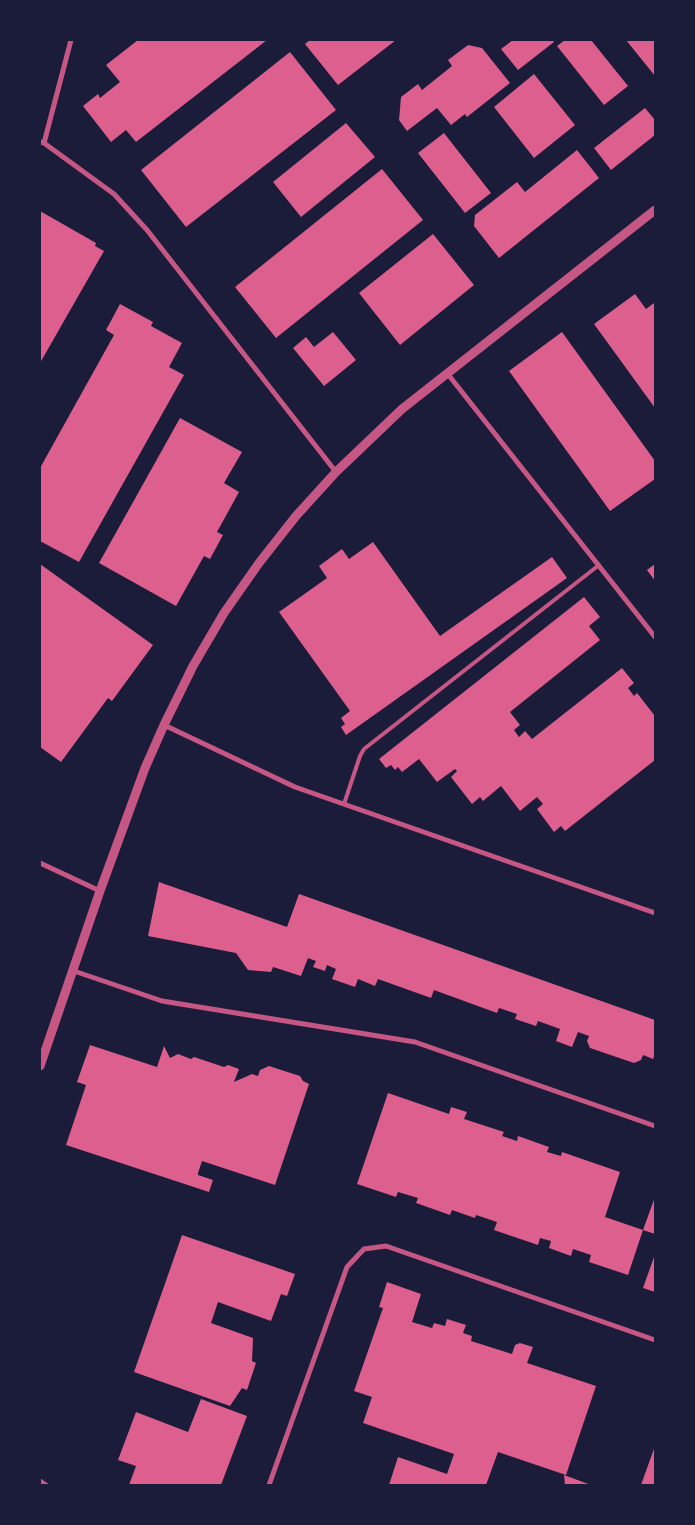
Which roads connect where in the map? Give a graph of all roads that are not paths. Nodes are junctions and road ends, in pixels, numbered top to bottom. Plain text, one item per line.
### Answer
1 (71, 40) edge
2 (42, 142) edge
3 (655, 210) edge
4 (447, 373) junction
5 (336, 472) junction
6 (598, 565) junction
7 (655, 637) edge
8 (164, 725) junction
9 (344, 804) junction
10 (40, 863) edge
11 (100, 891) junction
12 (655, 913) edge
13 (74, 971) junction
14 (40, 1066) edge
15 (655, 1126) edge
16 (655, 1340) edge
17 (40, 1481) edge
18 (46, 1485) edge
19 (269, 1485) edge

1 - 2 street
2 - 5 street
3 - 4 street
4 - 5 street
4 - 6 street
5 - 8 street
6 - 7 street
6 - 9 lane
8 - 9 street
8 - 11 street
9 - 12 street
10 - 11 street
11 - 13 street
13 - 14 street
13 - 15 street
16 - 19 street
17 - 18 street

